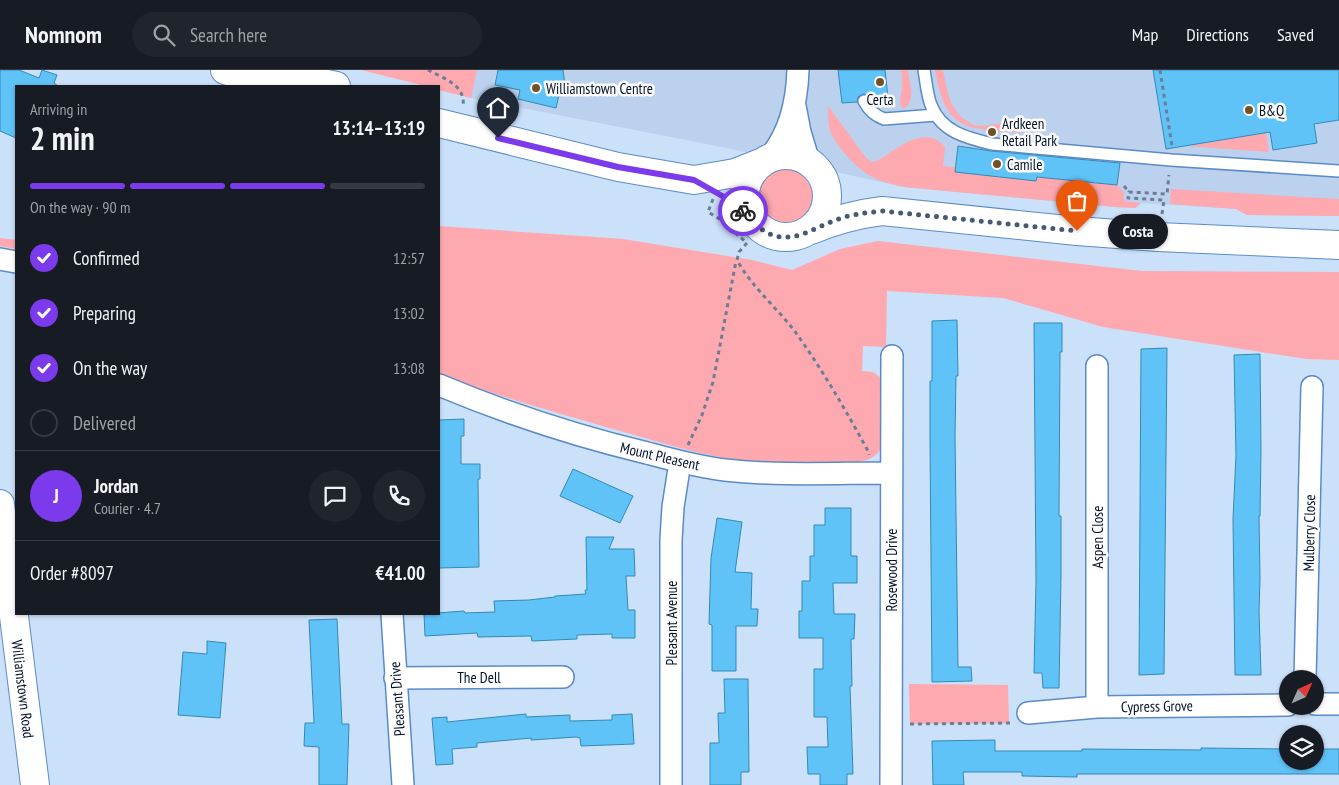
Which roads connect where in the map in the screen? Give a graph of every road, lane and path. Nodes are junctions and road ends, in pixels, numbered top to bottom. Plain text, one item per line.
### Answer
1 (264, 70) edge
2 (428, 70) edge
3 (798, 70) edge
4 (924, 70) edge
5 (1160, 70) edge
6 (235, 71) edge
7 (261, 85) edge
8 (332, 85) edge
9 (864, 101) dead end
10 (795, 106) junction
11 (936, 115) junction
12 (449, 125) edge
13 (765, 160) junction
14 (1170, 160) junction
15 (814, 166) junction
16 (1339, 172) edge
17 (705, 186) junction
18 (1124, 186) dead end
19 (1129, 192) junction
20 (1167, 194) dead end
21 (1164, 200) dead end
22 (882, 211) junction
23 (755, 224) junction
24 (811, 230) junction
25 (1339, 244) edge
26 (0, 259) edge
27 (736, 260) junction
28 (15, 262) edge
29 (892, 356) dead end
30 (1097, 366) dead end
31 (440, 384) edge
32 (1312, 387) dead end
33 (680, 462) junction
34 (881, 473) junction
35 (1, 517) edge
36 (392, 615) edge
37 (1306, 670) edge
38 (563, 676) dead end
39 (396, 678) junction
40 (1324, 704) edge
41 (1339, 704) edge
42 (1279, 705) edge
43 (1097, 707) junction
44 (1028, 713) joint
45 (892, 724) junction
46 (35, 785) edge
47 (403, 785) edge
48 (671, 785) edge
49 (891, 785) edge

1 - 8 main road
2 - 12 path
3 - 10 street
4 - 11 lane
5 - 14 path
6 - 7 main road
9 - 11 lane
10 - 13 street
10 - 15 street
11 - 14 lane
12 - 17 main road
13 - 15 main road
13 - 17 main road
13 - 23 main road
14 - 16 lane
15 - 22 main road
15 - 24 main road
17 - 23 main road
17 - 27 path
18 - 19 path
19 - 20 path
19 - 21 path
22 - 24 main road
22 - 25 main road
23 - 24 main road
26 - 28 street
27 - 33 path
27 - 34 path
29 - 34 street, Rosewood Drive
30 - 43 street, Aspen Close
31 - 33 street, Mount Pleasent
32 - 37 street, Mulberry Close
33 - 34 street, Mount Pleasent
33 - 48 street, Pleasant Avenue
34 - 45 street, Rosewood Drive
35 - 46 main road, Williamstown Road
36 - 39 street, Pleasant Drive
38 - 39 street, The Dell
39 - 47 street, Pleasant Drive
40 - 41 street
42 - 43 street, Cypress Grove
43 - 44 street, Cypress Grove
44 - 45 path
45 - 49 street, Rosewood Drive

